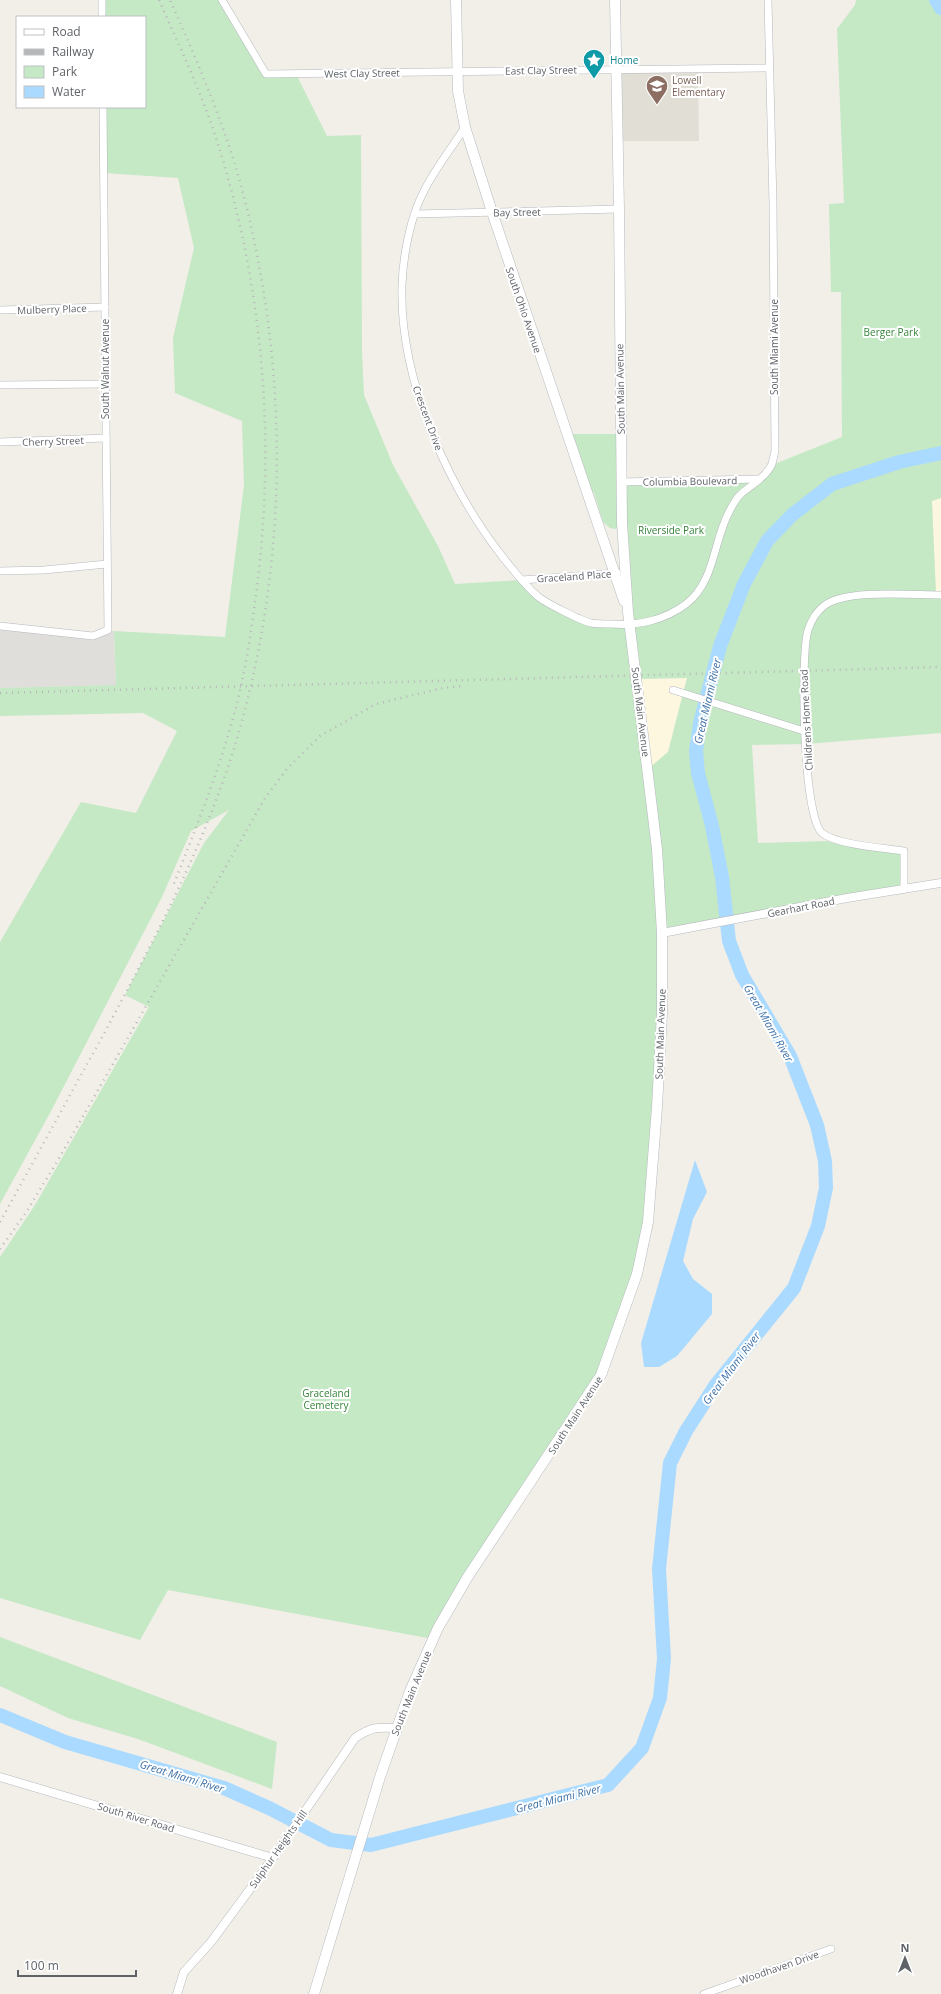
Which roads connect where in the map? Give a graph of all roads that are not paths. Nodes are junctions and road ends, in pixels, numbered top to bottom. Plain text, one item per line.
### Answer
1 (102, 0) edge
2 (222, 0) edge
3 (456, 0) edge
4 (615, 0) edge
5 (768, 0) edge
6 (102, 16) edge
7 (769, 68) junction
8 (616, 69) junction
9 (457, 71) junction
10 (103, 108) edge
11 (465, 127) junction
12 (619, 209) junction
13 (492, 212) junction
14 (415, 214) junction
15 (105, 307) junction
16 (0, 310) edge
17 (105, 384) junction
18 (0, 385) edge
19 (106, 438) junction
20 (0, 442) edge
21 (759, 479) junction
22 (621, 482) junction
23 (107, 564) junction
24 (0, 571) edge
25 (625, 572) junction
26 (614, 573) junction
27 (522, 580) junction
28 (941, 595) edge
29 (628, 612) junction
30 (630, 625) junction
31 (0, 626) edge
32 (673, 690) dead end
33 (804, 731) junction
34 (941, 883) edge
35 (904, 889) junction
36 (662, 933) junction
37 (396, 1728) junction
38 (0, 1777) edge
39 (273, 1858) junction
40 (831, 1949) dead end
41 (177, 1994) edge
42 (314, 1994) edge
43 (704, 1994) edge

1 - 6 street
2 - 9 street, West Clay Street
3 - 9 main road, South Ohio Avenue
4 - 8 main road, South Main Avenue
5 - 7 street, South Miami Avenue
7 - 8 street, East Clay Street
7 - 21 street, South Miami Avenue
8 - 9 street, East Clay Street
8 - 12 main road, South Main Avenue
9 - 11 main road, South Ohio Avenue
10 - 15 street, South Walnut Avenue
11 - 13 main road, South Ohio Avenue
11 - 14 street, Crescent Drive
12 - 13 street, Bay Street
12 - 22 main road, South Main Avenue
13 - 14 street, Bay Street
13 - 26 main road, South Ohio Avenue
14 - 27 street, Crescent Drive
15 - 16 street, Mulberry Place
15 - 17 street, South Walnut Avenue
17 - 18 street
17 - 19 street, South Walnut Avenue
19 - 20 street, Cherry Street
19 - 23 street, South Walnut Avenue
21 - 22 street, Columbia Boulevard
21 - 30 street, South Miami Avenue
22 - 25 main road, South Main Avenue
23 - 24 street
23 - 31 street, South Walnut Avenue
25 - 26 street, Graceland Place
25 - 29 main road, South Main Avenue
26 - 27 street, Graceland Place
26 - 29 main road, South Ohio Avenue
27 - 30 street, Crescent Drive
28 - 33 street, Childrens Home Road
29 - 30 main road, South Main Avenue
30 - 36 main road, South Main Avenue
32 - 33 street
33 - 35 street, Childrens Home Road
34 - 35 street, Gearhart Road
35 - 36 street, Gearhart Road
36 - 37 main road, South Main Avenue
37 - 39 street, Sulphur Heights Hill
37 - 42 main road, South Main Avenue
38 - 39 street, South River Road
39 - 41 street, Sulphur Heights Hill
40 - 43 street, Woodhaven Drive

